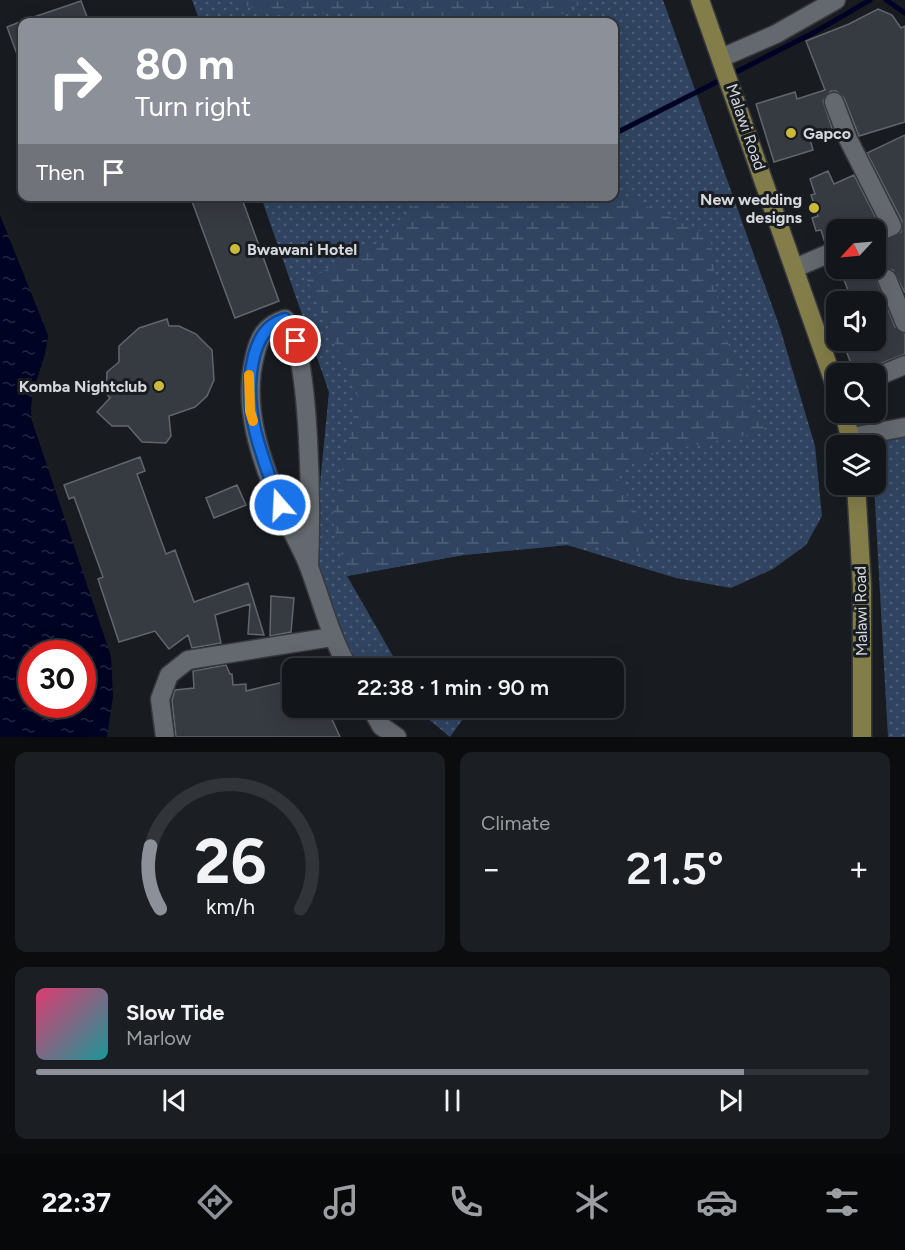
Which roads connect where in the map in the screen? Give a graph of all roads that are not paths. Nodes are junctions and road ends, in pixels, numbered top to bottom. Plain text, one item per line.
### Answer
1 (700, 0) edge
2 (836, 0) edge
3 (722, 58) junction
4 (834, 102) dead end
5 (891, 227) edge
6 (826, 255) edge
7 (795, 268) junction
8 (887, 279) dead end
9 (905, 322) edge
10 (827, 363) edge
11 (905, 365) edge
12 (886, 373) edge
13 (905, 427) edge
14 (875, 435) edge
15 (857, 495) edge
16 (309, 566) junction
17 (332, 637) junction
18 (343, 658) edge
19 (377, 718) edge
20 (165, 737) edge
21 (397, 737) edge
22 (862, 737) edge

1 - 3 main road, Malawi Road
2 - 3 street
3 - 7 main road, Malawi Road
4 - 5 street
6 - 7 street
7 - 10 main road, Malawi Road
8 - 9 street
11 - 12 street
13 - 14 street
15 - 22 main road, Malawi Road
16 - 16 street
16 - 17 street
17 - 18 street
17 - 20 street
19 - 21 street

